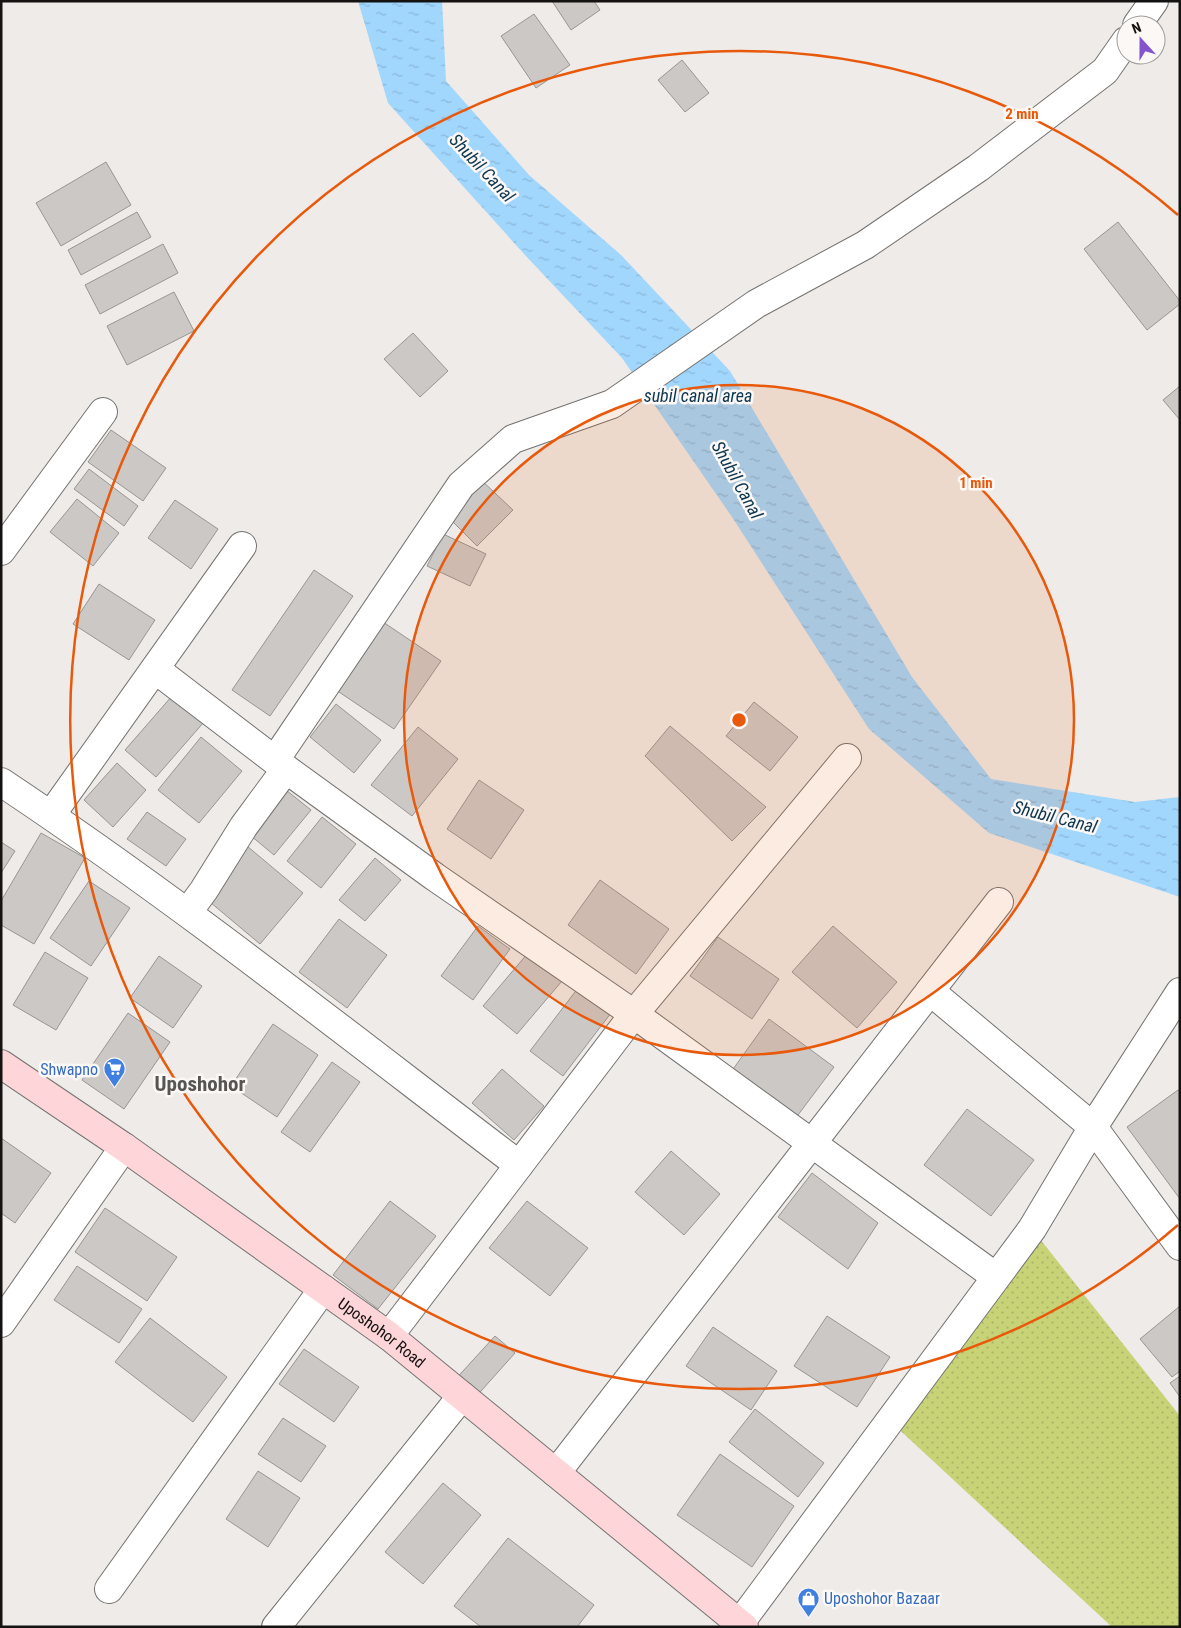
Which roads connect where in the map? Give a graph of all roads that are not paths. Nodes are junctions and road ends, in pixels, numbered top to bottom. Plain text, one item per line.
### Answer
1 (1154, 1) edge
2 (1144, 15) edge
3 (1116, 55) edge
4 (103, 412) dead end
5 (242, 546) dead end
6 (1, 551) edge
7 (155, 669) junction
8 (847, 758) dead end
9 (280, 764) junction
10 (1, 782) edge
11 (51, 815) junction
12 (999, 902) dead end
13 (188, 912) junction
14 (930, 991) junction
15 (1180, 992) edge
16 (634, 1014) junction
17 (1, 1064) edge
18 (1092, 1127) junction
19 (812, 1144) junction
20 (124, 1147) junction
21 (519, 1165) junction
22 (1180, 1246) edge
23 (996, 1277) junction
24 (323, 1289) junction
25 (1, 1322) edge
26 (389, 1336) junction
27 (462, 1396) junction
28 (556, 1473) junction
29 (109, 1590) dead end
30 (740, 1626) edge
31 (276, 1627) edge

1 - 2 street
3 - 9 street
4 - 6 street
5 - 7 street
7 - 9 street
7 - 11 street
8 - 16 street
9 - 13 street
9 - 16 street
10 - 11 street
11 - 13 street
12 - 14 street
13 - 21 street
14 - 18 street
14 - 19 street
15 - 18 street
16 - 19 street
16 - 21 street
17 - 20 main road, Uposhohor Road
18 - 22 street
18 - 23 street
19 - 23 street
19 - 28 street
20 - 24 main road, Uposhohor Road
20 - 25 street
21 - 26 street
23 - 30 street
24 - 26 main road, Uposhohor Road
24 - 29 street
26 - 27 main road, Uposhohor Road
27 - 28 main road, Uposhohor Road
27 - 31 street
28 - 30 main road, Uposhohor Road

